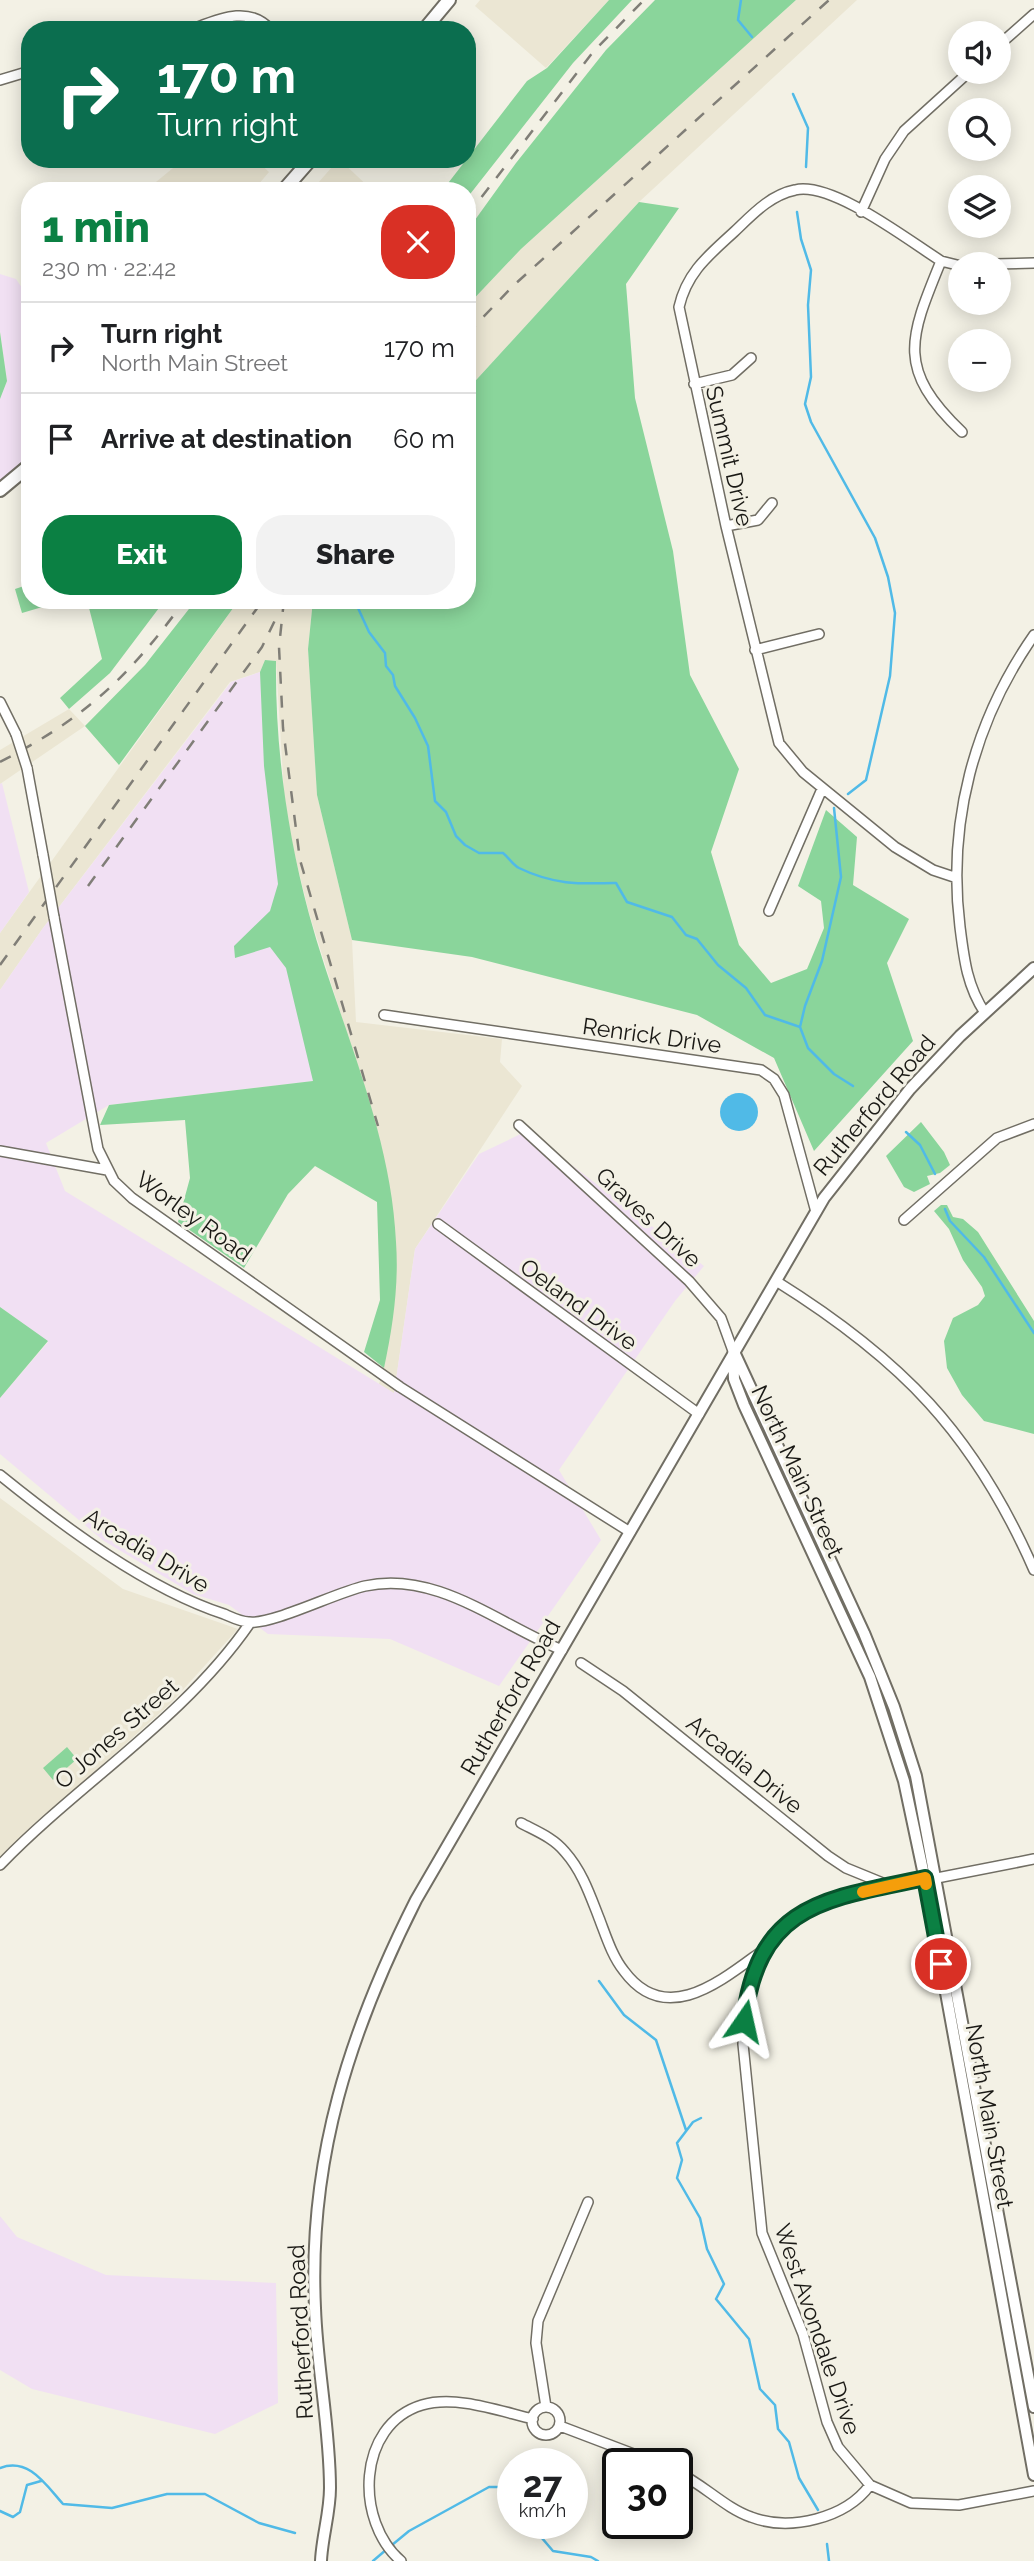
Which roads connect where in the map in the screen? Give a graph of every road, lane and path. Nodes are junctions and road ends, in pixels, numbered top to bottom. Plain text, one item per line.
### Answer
1 (450, 0) edge
2 (1034, 14) edge
3 (222, 21) edge
4 (262, 21) edge
5 (432, 21) edge
6 (1011, 34) edge
7 (21, 74) edge
8 (0, 80) edge
9 (956, 84) edge
10 (303, 168) edge
11 (291, 182) edge
12 (861, 212) junction
13 (941, 261) junction
14 (948, 262) edge
15 (1034, 263) edge
16 (1011, 264) edge
17 (751, 358) dead end
18 (694, 384) junction
19 (962, 432) dead end
20 (21, 472) edge
21 (0, 490) edge
22 (772, 503) dead end
23 (726, 526) junction
24 (819, 634) dead end
25 (1034, 635) edge
26 (755, 650) junction
27 (0, 702) edge
28 (822, 789) junction
29 (954, 877) junction
30 (769, 911) dead end
31 (1034, 968) edge
32 (985, 1013) junction
33 (384, 1015) dead end
34 (1034, 1124) edge
35 (519, 1125) dead end
36 (0, 1151) edge
37 (107, 1170) junction
38 (816, 1212) junction
39 (904, 1220) dead end
40 (438, 1224) dead end
41 (776, 1281) junction
42 (733, 1351) junction
43 (699, 1415) junction
44 (0, 1475) edge
45 (630, 1532) junction
46 (1034, 1570) edge
47 (250, 1623) junction
48 (864, 1633) junction
49 (852, 1638) junction
50 (562, 1650) junction
51 (581, 1663) dead end
52 (521, 1823) dead end
53 (1034, 1859) edge
54 (0, 1866) edge
55 (930, 1877) junction
56 (890, 1886) junction
57 (762, 1951) junction
58 (588, 2202) dead end
59 (990, 2204) junction
60 (546, 2407) junction
61 (1034, 2407) edge
62 (533, 2419) junction
63 (559, 2426) junction
64 (617, 2448) edge
65 (1034, 2475) edge
66 (693, 2482) edge
67 (870, 2485) junction
68 (1034, 2491) edge
69 (397, 2558) edge
70 (320, 2561) edge

1 - 5 main road
2 - 6 street
3 - 4 street
7 - 8 street
9 - 12 street
10 - 11 main road
12 - 13 street, Summit Drive
12 - 18 street, Summit Drive
13 - 14 street, Summit Drive
13 - 19 street
15 - 16 street
17 - 18 street
18 - 23 street, Summit Drive
20 - 21 main road
22 - 23 street
23 - 26 street, Summit Drive
24 - 26 street
25 - 29 street
26 - 28 street, Summit Drive
27 - 37 street, Worley Road, bridge
28 - 29 street, Summit Drive
28 - 30 street
29 - 32 street
31 - 32 street, Rutherford Road
32 - 38 street, Rutherford Road
33 - 38 street, Renrick Drive
34 - 39 street
35 - 42 street, Graves Drive
36 - 37 street
37 - 45 street, Worley Road
38 - 41 street, Rutherford Road
40 - 43 street, Oeland Drive
41 - 42 street, Rutherford Road
41 - 46 street
42 - 43 street, Rutherford Road
42 - 48 street, North Main Street
42 - 49 street, North Main Street
43 - 45 street, Rutherford Road
44 - 47 street, Arcadia Drive
45 - 50 street, Rutherford Road
47 - 50 street
47 - 54 street, O Jones Street
48 - 49 street
48 - 55 street, North Main Street
49 - 55 street, North Main Street
50 - 70 street, Rutherford Road
51 - 56 street, Arcadia Drive
52 - 57 street
53 - 55 street, West Avondale Drive
55 - 56 street, West Avondale Drive
55 - 59 street, North Main Street
56 - 57 street, West Avondale Drive
57 - 67 street, West Avondale Drive
58 - 60 street
59 - 61 street, North Main Street
59 - 65 street, North Main Street
60 - 62 street
60 - 63 street
62 - 63 street
62 - 69 street
63 - 64 street
66 - 67 street
67 - 68 street, West Avondale Drive

